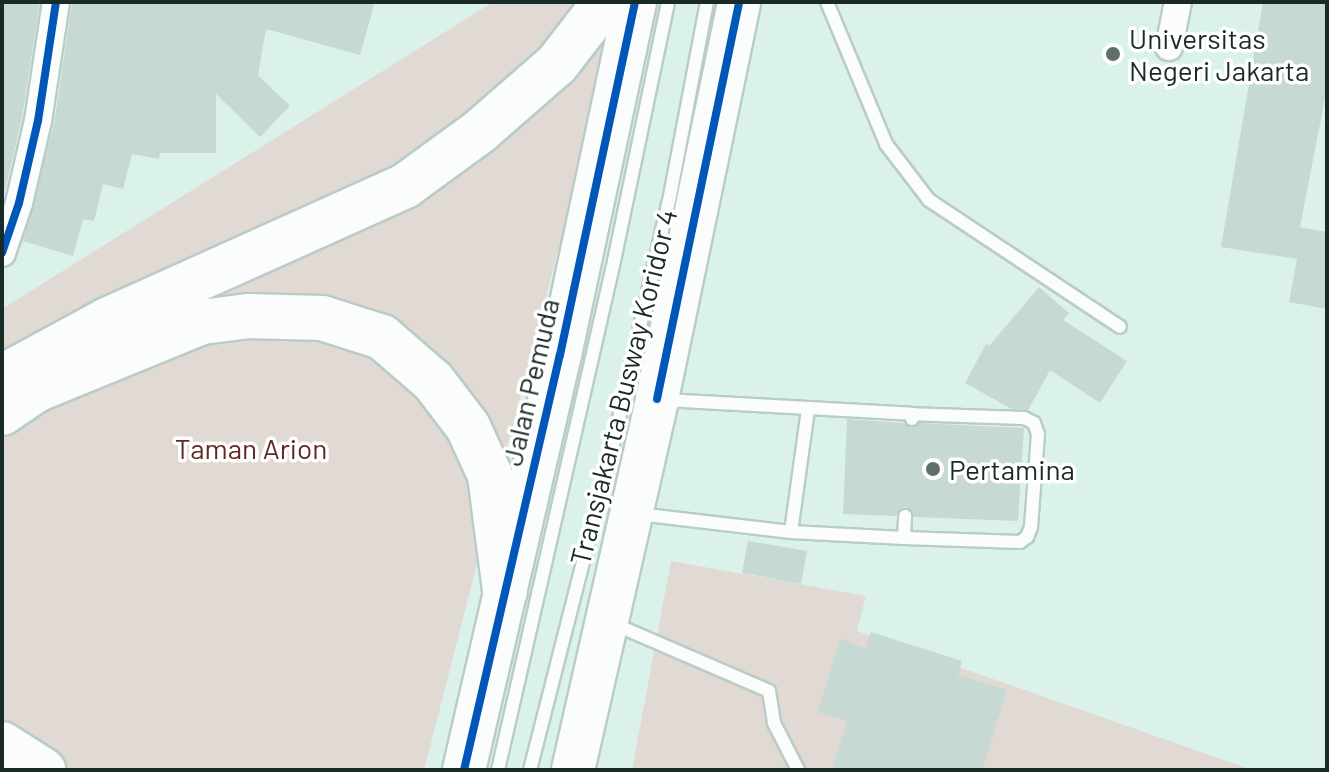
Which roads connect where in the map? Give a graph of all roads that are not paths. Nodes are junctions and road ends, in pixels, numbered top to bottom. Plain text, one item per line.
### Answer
1 (56, 2) edge
2 (605, 2) edge
3 (635, 2) edge
4 (668, 2) edge
5 (707, 2) edge
6 (739, 2) edge
7 (827, 2) edge
8 (1178, 2) edge
9 (1169, 47) dead end
10 (2, 253) edge
11 (1120, 327) dead end
12 (2, 377) edge
13 (657, 399) junction
14 (808, 410) junction
15 (2, 413) edge
16 (633, 514) junction
17 (905, 516) dead end
18 (791, 532) junction
19 (904, 538) junction
20 (505, 591) junction
21 (608, 621) junction
22 (2, 744) edge
23 (43, 770) edge
24 (464, 770) edge
25 (498, 770) edge
26 (530, 770) edge
27 (573, 770) edge
28 (798, 770) edge

1 - 10 street
2 - 12 highway
3 - 20 main road, Jalan Pemuda
4 - 25 lane, Transjakarta Busway Koridor 4
5 - 26 lane, Transjakarta Busway Koridor 4
6 - 13 main road
7 - 11 lane
8 - 9 street
13 - 14 lane
13 - 16 main road
14 - 18 lane
14 - 19 lane
15 - 20 highway
16 - 18 lane
16 - 21 main road
17 - 19 lane
18 - 19 lane
20 - 24 main road, Jalan Pemuda
21 - 27 main road
21 - 28 lane
22 - 23 highway

